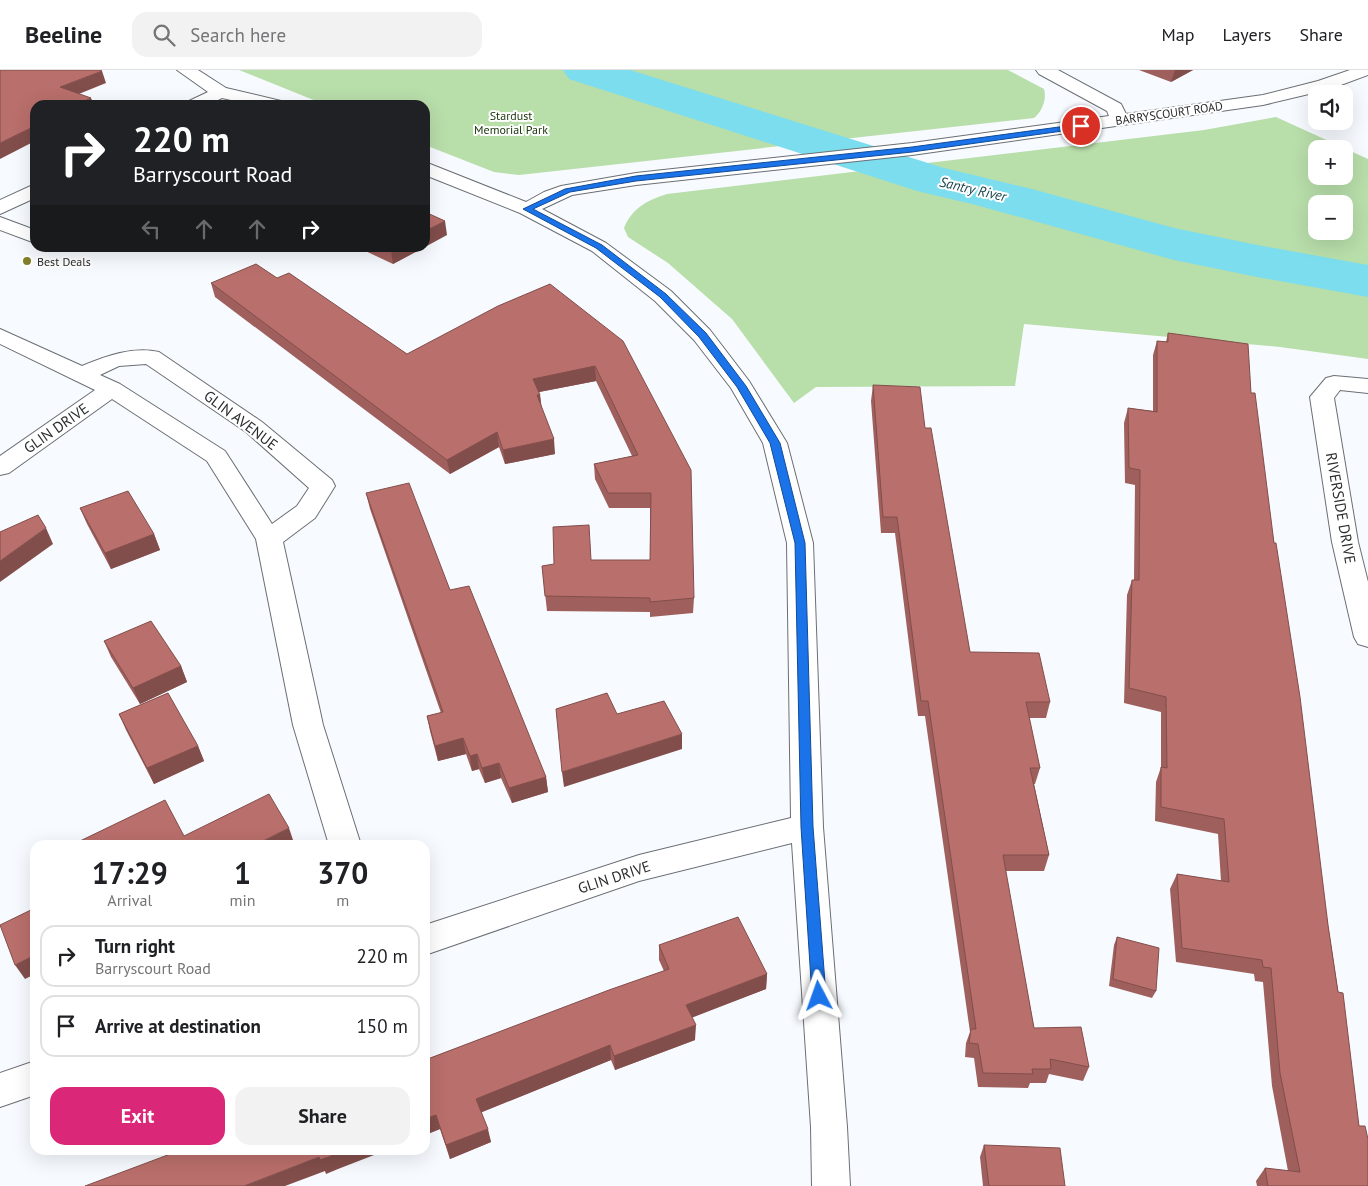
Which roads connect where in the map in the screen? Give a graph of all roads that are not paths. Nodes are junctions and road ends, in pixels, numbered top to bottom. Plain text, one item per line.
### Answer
1 (186, 70) edge
2 (1045, 70) edge
3 (1366, 70) edge
4 (220, 92) junction
5 (205, 100) edge
6 (254, 100) edge
7 (1119, 120) junction
8 (430, 170) edge
9 (30, 193) edge
10 (0, 208) edge
11 (527, 209) junction
12 (0, 223) edge
13 (30, 235) edge
14 (0, 336) edge
15 (81, 375) junction
16 (1368, 386) edge
17 (112, 389) junction
18 (0, 467) edge
19 (269, 539) junction
20 (1368, 637) edge
21 (807, 827) junction
22 (344, 840) edge
23 (430, 938) edge
24 (30, 1080) edge
25 (0, 1090) edge
26 (831, 1186) edge

1 - 4 street
2 - 7 street
3 - 7 street, BARRYSCOURT ROAD
4 - 5 street
4 - 6 street
7 - 11 street, BARRYSCOURT ROAD
8 - 11 street
9 - 10 street
11 - 21 street
12 - 13 street
14 - 15 street
15 - 17 street
15 - 19 street, GLIN AVENUE
16 - 20 street, RIVERSIDE DRIVE
17 - 18 street, GLIN DRIVE
17 - 19 street
19 - 22 street
21 - 23 street, GLIN DRIVE
21 - 26 street
24 - 25 street

